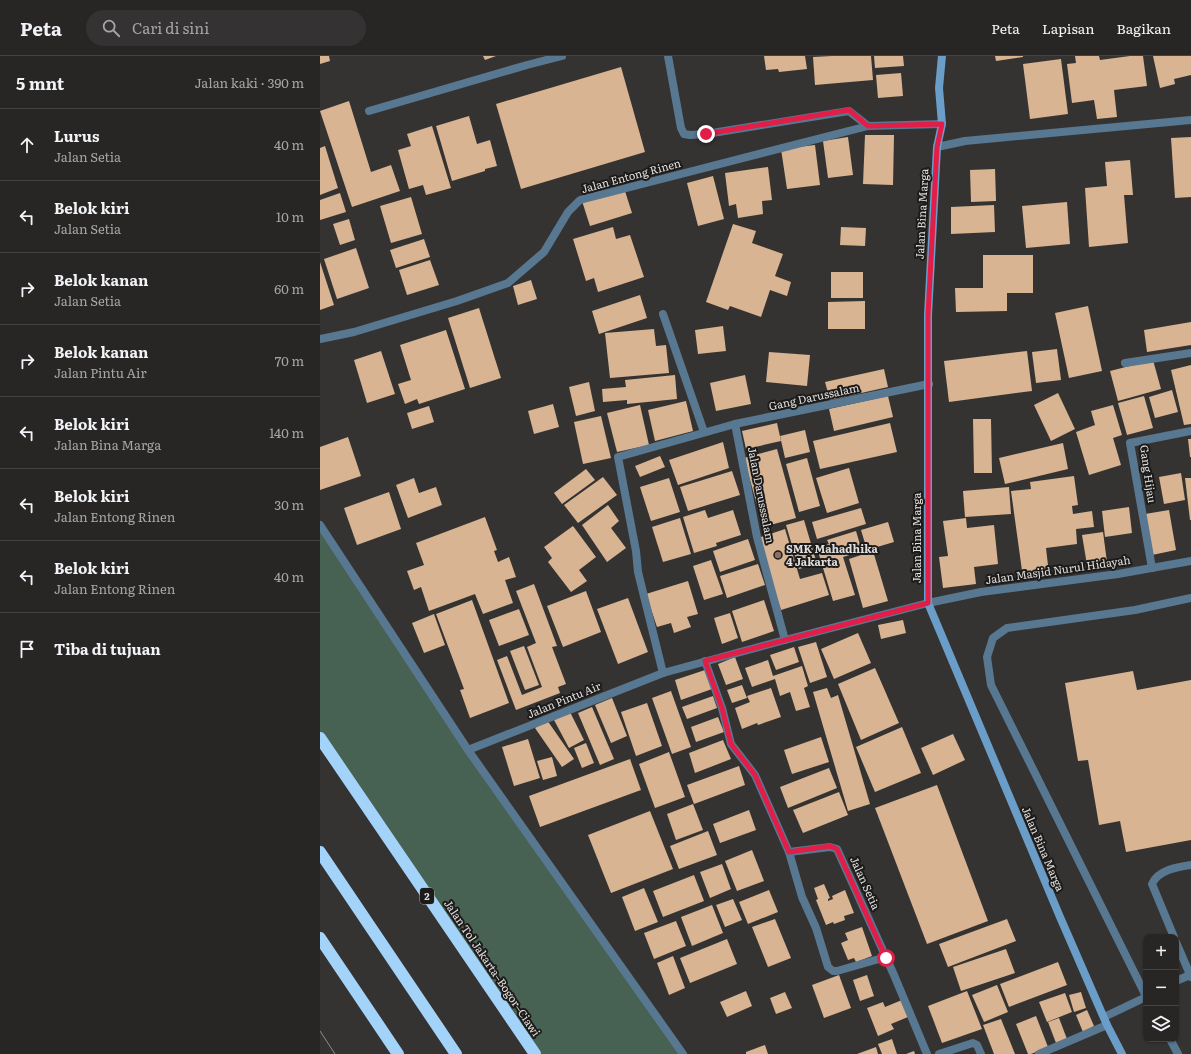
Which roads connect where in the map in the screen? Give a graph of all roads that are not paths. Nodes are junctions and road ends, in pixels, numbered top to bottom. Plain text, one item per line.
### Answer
1 (562, 56) edge
2 (668, 56) edge
3 (942, 56) edge
4 (369, 111) dead end
5 (1191, 120) edge
6 (942, 124) junction
7 (868, 126) junction
8 (937, 147) junction
9 (663, 314) dead end
10 (320, 339) edge
11 (1191, 353) edge
12 (1124, 363) dead end
13 (929, 384) junction
14 (735, 424) junction
15 (1191, 430) edge
16 (704, 432) junction
17 (320, 525) edge
18 (1191, 561) edge
19 (1152, 568) junction
20 (1191, 598) edge
21 (928, 603) junction
22 (785, 640) junction
23 (705, 661) junction
24 (663, 673) junction
25 (320, 738) edge
26 (468, 750) junction
27 (320, 852) edge
28 (789, 852) junction
29 (1191, 865) edge
30 (1173, 934) edge
31 (320, 938) edge
32 (1179, 949) edge
33 (886, 958) junction
34 (1190, 976) edge
35 (1179, 980) edge
36 (1143, 990) edge
37 (1143, 998) edge
38 (1106, 1021) junction
39 (1172, 1042) edge
40 (398, 1054) edge
41 (456, 1054) edge
42 (535, 1054) edge
43 (683, 1054) edge
44 (927, 1054) edge
45 (938, 1054) edge
46 (981, 1054) edge
47 (1038, 1054) edge
48 (1122, 1054) edge
49 (1178, 1054) edge

1 - 4 street
2 - 7 street
3 - 6 street, Jalan Bina Marga
5 - 8 street
6 - 7 street, Jalan Entong Rinen
6 - 8 street, Jalan Bina Marga
7 - 10 street, Jalan Entong Rinen
8 - 13 street, Jalan Bina Marga
9 - 16 street
11 - 12 street
13 - 14 street, Gang Darussalam
13 - 21 street, Jalan Bina Marga
14 - 16 street, Gang Darussalam
14 - 22 street, Jalan Darusssalam
15 - 19 street, Gang Hijau
16 - 24 street, Gang Darussalam
17 - 26 street
18 - 19 street, Jalan Masjid Nurul Hidayah
19 - 21 street, Jalan Masjid Nurul Hidayah
20 - 36 street
21 - 22 street, Jalan Pintu Air
21 - 38 street, Jalan Bina Marga
22 - 23 street, Jalan Pintu Air
23 - 24 street, Jalan Pintu Air
23 - 28 street
24 - 26 street, Jalan Pintu Air
25 - 42 highway, Jalan Tol Jakarta–Bogor–Ciawi / 2
26 - 43 street
27 - 41 highway
28 - 33 street, Jalan Setia
28 - 33 street
29 - 30 street
31 - 40 highway
32 - 34 street
33 - 44 street, Jalan Setia
34 - 35 street
37 - 38 street
38 - 47 street
38 - 48 street, Jalan Bina Marga
39 - 49 street
45 - 46 street

